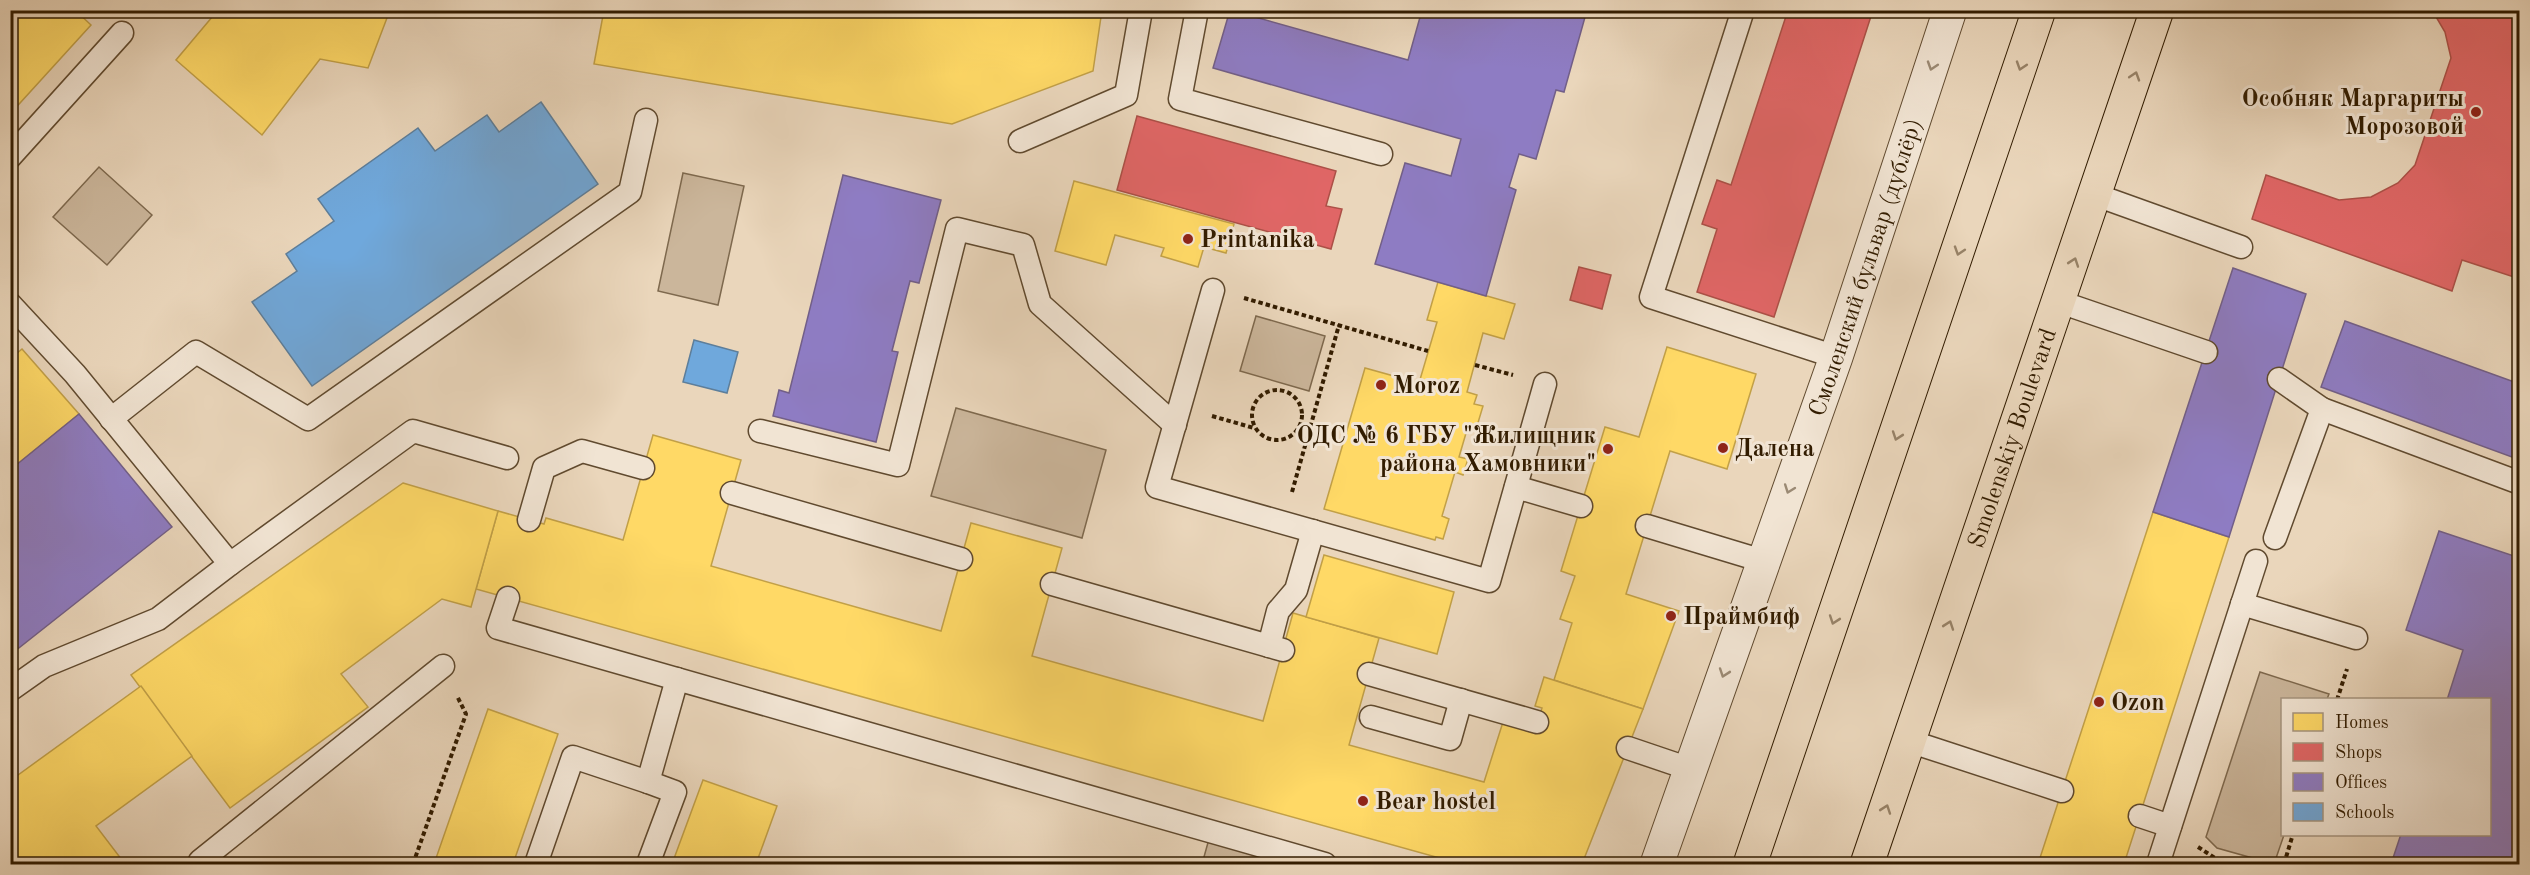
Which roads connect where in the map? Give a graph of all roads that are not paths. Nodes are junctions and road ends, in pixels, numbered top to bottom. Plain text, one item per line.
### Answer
1 (1141, 10) edge
2 (1197, 10) edge
3 (1743, 10) edge
4 (1950, 10) edge
5 (2039, 10) edge
6 (2157, 10) edge
7 (122, 33) dead end
8 (646, 120) dead end
9 (1020, 141) dead end
10 (1381, 154) dead end
11 (10, 157) edge
12 (2096, 195) junction
13 (2241, 247) dead end
14 (1213, 290) road end
15 (2060, 302) junction
16 (10, 304) edge
17 (2206, 352) dead end
18 (1836, 357) junction
19 (2279, 379) dead end
20 (1545, 384) road end
21 (2322, 409) junction
22 (1177, 416) junction
23 (111, 419) junction
24 (760, 431) dead end
25 (507, 458) dead end
26 (643, 468) dead end
27 (2520, 483) edge
28 (1516, 487) junction
29 (732, 493) dead end
30 (1581, 506) dead end
31 (529, 520) dead end
32 (1647, 526) dead end
33 (1313, 531) junction
34 (2275, 538) dead end
35 (961, 559) dead end
36 (1763, 561) junction
37 (2256, 561) dead end
38 (230, 564) junction
39 (1052, 584) dead end
40 (507, 598) dead end
41 (2242, 604) junction
42 (2356, 638) dead end
43 (443, 666) road end
44 (1369, 674) dead end
45 (677, 680) junction
46 (10, 690) edge
47 (1461, 700) junction
48 (1371, 717) dead end
49 (1537, 722) dead end
50 (1909, 741) junction
51 (1628, 748) dead end
52 (1690, 769) junction
53 (648, 782) junction
54 (2062, 791) dead end
55 (2139, 816) dead end
56 (2170, 826) junction
57 (202, 864) edge
58 (536, 864) edge
59 (648, 864) edge
60 (1325, 864) edge
61 (1657, 864) edge
62 (1749, 864) edge
63 (1867, 864) edge
64 (2158, 864) edge

1 - 9 lane
2 - 10 lane
3 - 18 lane
4 -> 18 street, Смоленский бульвар (дублёр)
5 -> 62 main road
12 -> 6 main road, Smolenskiy Boulevard
7 - 11 lane
8 - 23 lane
12 - 13 lane
15 -> 12 main road, Smolenskiy Boulevard
14 - 22 lane
15 - 17 lane
50 -> 15 main road, Smolenskiy Boulevard
16 - 23 lane
18 -> 36 street, Смоленский бульвар (дублёр)
19 - 21 lane
20 - 28 lane
21 - 27 lane
21 - 34 lane
22 - 24 lane
22 - 33 lane
23 - 38 lane
25 - 38 lane
26 - 31 lane
28 - 30 lane
28 - 33 lane
29 - 35 lane
32 - 36 lane
33 - 39 lane
36 -> 52 street, Смоленский бульвар (дублёр)
37 - 41 lane
38 - 46 lane
40 - 45 lane
41 - 42 lane
41 - 56 lane
43 - 57 lane
44 - 47 lane
45 - 53 lane
45 - 60 lane
47 - 48 lane
47 - 49 lane
50 - 54 lane
63 -> 50 main road, Smolenskiy Boulevard
51 - 52 lane
52 - 61 street, Смоленский бульвар (дублёр)
53 - 58 lane
53 - 59 lane
55 - 56 lane
56 - 64 lane

